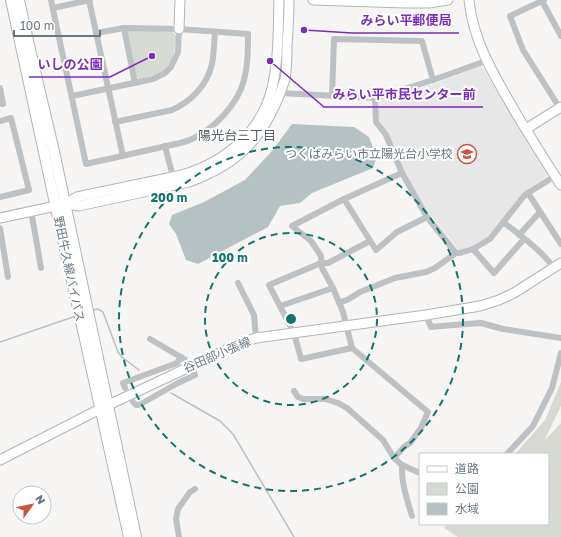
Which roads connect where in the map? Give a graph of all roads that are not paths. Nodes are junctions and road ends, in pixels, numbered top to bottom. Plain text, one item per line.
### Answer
1 (11, 0) edge
2 (19, 0) edge
3 (51, 0) edge
4 (89, 0) edge
5 (180, 0) edge
6 (279, 0) edge
7 (289, 0) edge
8 (313, 0) edge
9 (448, 0) edge
10 (469, 0) edge
11 (543, 1) edge
12 (53, 8) junction
13 (124, 28) junction
14 (179, 30) junction
15 (215, 32) junction
16 (96, 33) junction
17 (561, 36) edge
18 (486, 61) junction
19 (433, 80) junction
20 (135, 83) junction
21 (0, 88) edge
22 (108, 89) junction
23 (280, 93) junction
24 (72, 96) junction
25 (332, 96) junction
26 (375, 98) junction
27 (0, 104) edge
28 (561, 108) edge
29 (0, 121) edge
30 (115, 122) junction
31 (526, 129) junction
32 (165, 146) junction
33 (123, 156) junction
34 (402, 173) junction
35 (555, 176) junction
36 (173, 177) junction
37 (561, 185) edge
38 (528, 193) junction
39 (0, 197) edge
40 (344, 199) junction
41 (60, 205) junction
42 (31, 212) junction
43 (540, 212) junction
44 (427, 217) junction
45 (0, 218) edge
46 (503, 222) junction
47 (0, 228) edge
48 (522, 237) junction
49 (370, 241) junction
50 (561, 244) edge
51 (473, 249) junction
52 (456, 253) junction
53 (321, 263) junction
54 (558, 266) edge
55 (41, 268) dead end
56 (8, 277) dead end
57 (238, 283) dead end
58 (333, 288) junction
59 (339, 303) junction
60 (280, 306) junction
61 (426, 315) junction
62 (347, 326) junction
63 (294, 333) junction
64 (256, 338) junction
65 (561, 338) edge
66 (150, 339) dead end
67 (352, 348) junction
68 (561, 352) edge
69 (181, 357) junction
70 (192, 365) junction
71 (125, 388) dead end
72 (294, 391) dead end
73 (133, 402) dead end
74 (105, 406) junction
75 (508, 453) edge
76 (394, 458) junction
77 (0, 460) edge
78 (402, 465) junction
79 (419, 473) edge
80 (195, 489) dead end
81 (412, 516) dead end
82 (129, 537) edge
83 (136, 537) edge
84 (179, 537) edge

1 - 41 main road, 野田牛久線バイパス
2 - 41 main road, 野田牛久線バイパス
3 - 12 street
4 - 12 street
4 - 16 street
5 - 14 street
6 - 36 street
7 - 23 street
8 - 9 street
10 - 18 street
11 - 17 street
11 - 28 street
12 - 24 street
13 - 14 street
13 - 16 street
13 - 20 street
14 - 15 street
14 - 20 street
15 - 30 street
15 - 32 street
16 - 22 street
18 - 19 street
18 - 31 street
19 - 25 street
19 - 26 street
20 - 22 street
21 - 27 street
22 - 24 street
22 - 30 street
23 - 25 street
23 - 41 street
24 - 33 street
25 - 26 street
26 - 34 street
28 - 31 street
29 - 39 street
30 - 33 street
31 - 35 street
32 - 33 street
32 - 36 street
34 - 40 street
34 - 44 street
35 - 37 street
35 - 38 street
36 - 41 street
38 - 43 street
38 - 46 street
40 - 49 street
40 - 53 street
41 - 42 street
41 - 74 main road, 野田牛久線バイパス
42 - 45 street
42 - 55 street
43 - 48 street
43 - 50 street
44 - 49 street
44 - 52 street
46 - 48 street
46 - 51 street
47 - 56 street
48 - 51 street
48 - 54 street
49 - 53 street
51 - 52 street
52 - 59 street
53 - 58 street
53 - 60 street
54 - 61 street, 谷田部小張線
57 - 64 street
58 - 59 street
58 - 60 street
59 - 62 street
60 - 63 street
61 - 62 street, 谷田部小張線
61 - 65 street
62 - 63 street, 谷田部小張線
62 - 67 street
63 - 64 street, 谷田部小張線
63 - 67 street
64 - 70 street, 谷田部小張線
66 - 69 street
67 - 76 street
68 - 75 street
69 - 70 street
69 - 71 street
70 - 73 street
70 - 74 street, 谷田部小張線
72 - 76 street
74 - 77 street, 谷田部小張線
74 - 82 main road, 野田牛久線バイパス
74 - 83 main road, 野田牛久線バイパス
76 - 78 street
78 - 79 street
78 - 81 street
80 - 84 street

